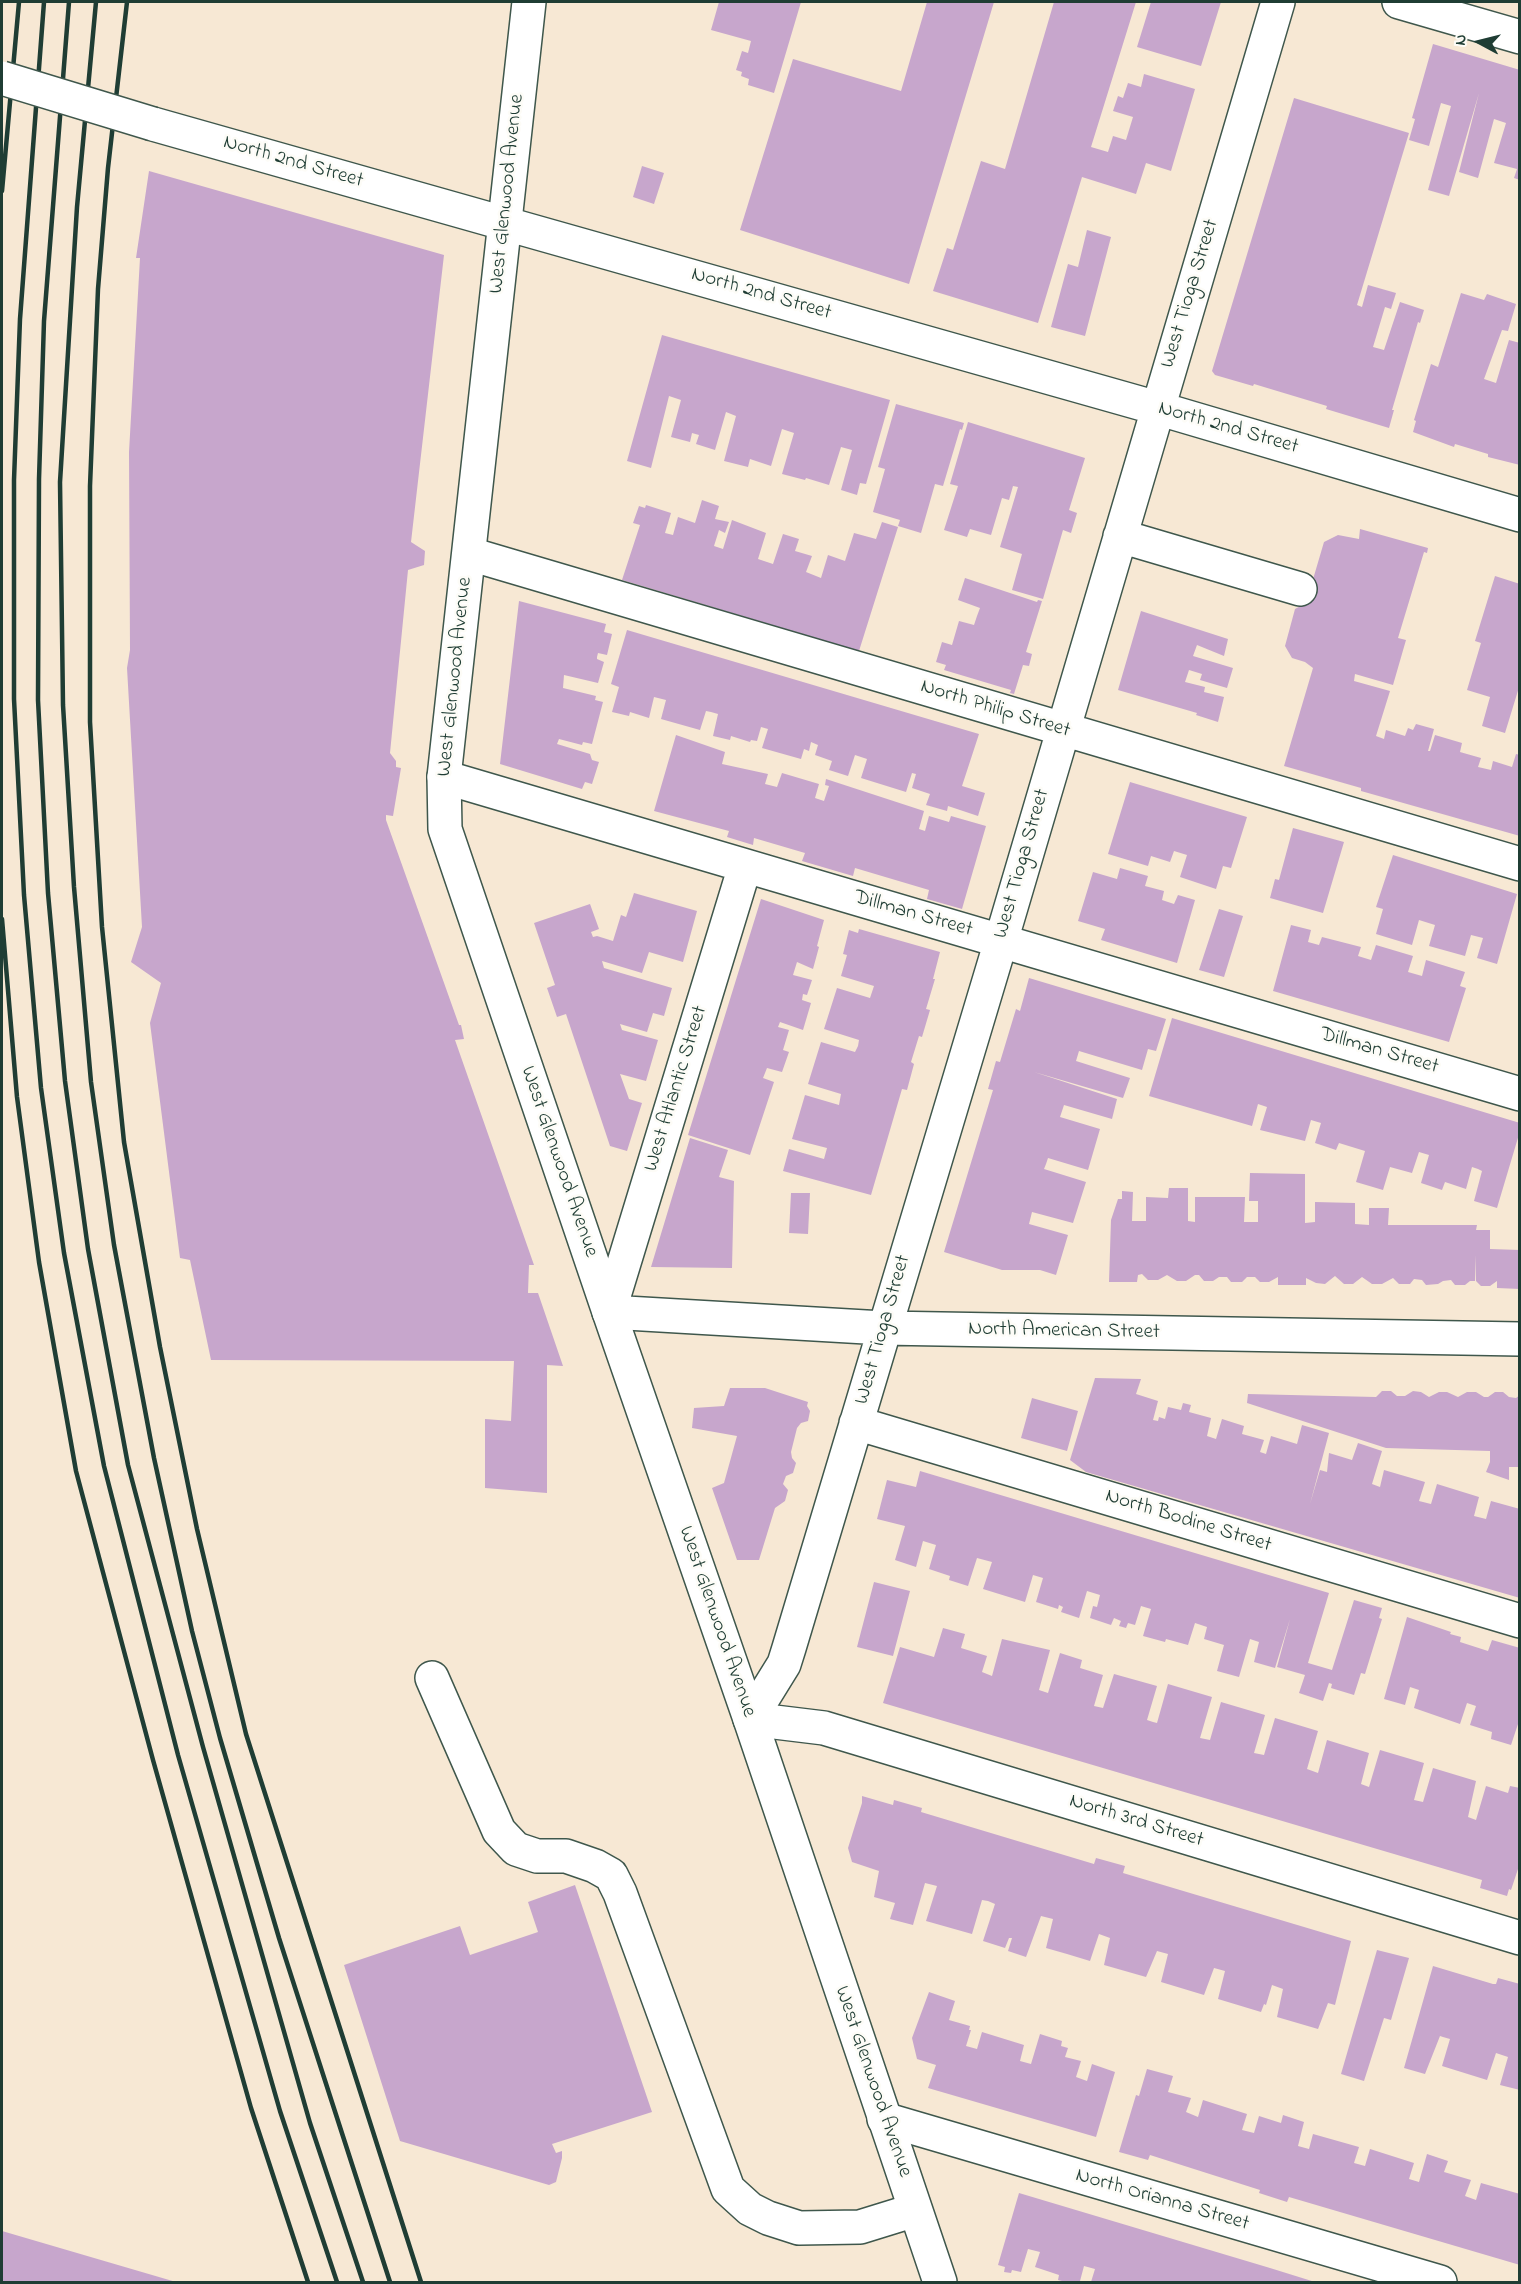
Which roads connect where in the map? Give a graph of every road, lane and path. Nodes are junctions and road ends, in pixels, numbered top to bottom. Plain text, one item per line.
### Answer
1 (529, 2) edge
2 (1278, 2) edge
3 (1398, 2) edge
4 (1520, 37) edge
5 (2, 78) edge
6 (505, 222) junction
7 (1157, 408) junction
8 (1520, 515) edge
9 (1120, 536) junction
10 (470, 554) junction
11 (1300, 589) dead end
12 (1062, 730) junction
13 (444, 777) junction
14 (1520, 864) edge
15 (745, 866) junction
16 (1001, 941) junction
17 (1520, 1094) edge
18 (609, 1312) junction
19 (883, 1328) junction
20 (1520, 1339) edge
21 (856, 1423) junction
22 (1520, 1621) edge
23 (432, 1678) dead end
24 (750, 1719) junction
25 (1520, 1938) edge
26 (884, 2119) junction
27 (915, 2210) junction
28 (940, 2283) edge
29 (1440, 2283) edge

1 - 6 street, West Glenwood Avenue
2 - 7 street, West Tioga Street
3 - 4 street
5 - 6 street, North 2nd Street, bridge
6 - 7 street, North 2nd Street
6 - 10 street, West Glenwood Avenue
7 - 8 street, North 2nd Street
7 - 9 street, West Tioga Street
9 - 11 street
9 - 12 street, West Tioga Street
10 - 12 street, North Philip Street
10 - 13 street, West Glenwood Avenue
12 - 14 street, North Philip Street
12 - 16 street, West Tioga Street
13 - 15 street, Dillman Street
13 - 18 street, West Glenwood Avenue
15 - 16 street, Dillman Street
15 - 18 street, West Atlantic Street
16 - 17 street, Dillman Street
16 - 19 street, West Tioga Street
18 - 19 street, North American Street
18 - 24 street, West Glenwood Avenue
19 - 20 street, North American Street
19 - 21 street, West Tioga Street
21 - 22 street, North Bodine Street
21 - 24 street, West Tioga Street
23 - 27 street
24 - 25 street, North 3rd Street
24 - 26 street, West Glenwood Avenue
26 - 27 street, West Glenwood Avenue
26 - 29 street, North Orianna Street
27 - 28 street, West Glenwood Avenue

